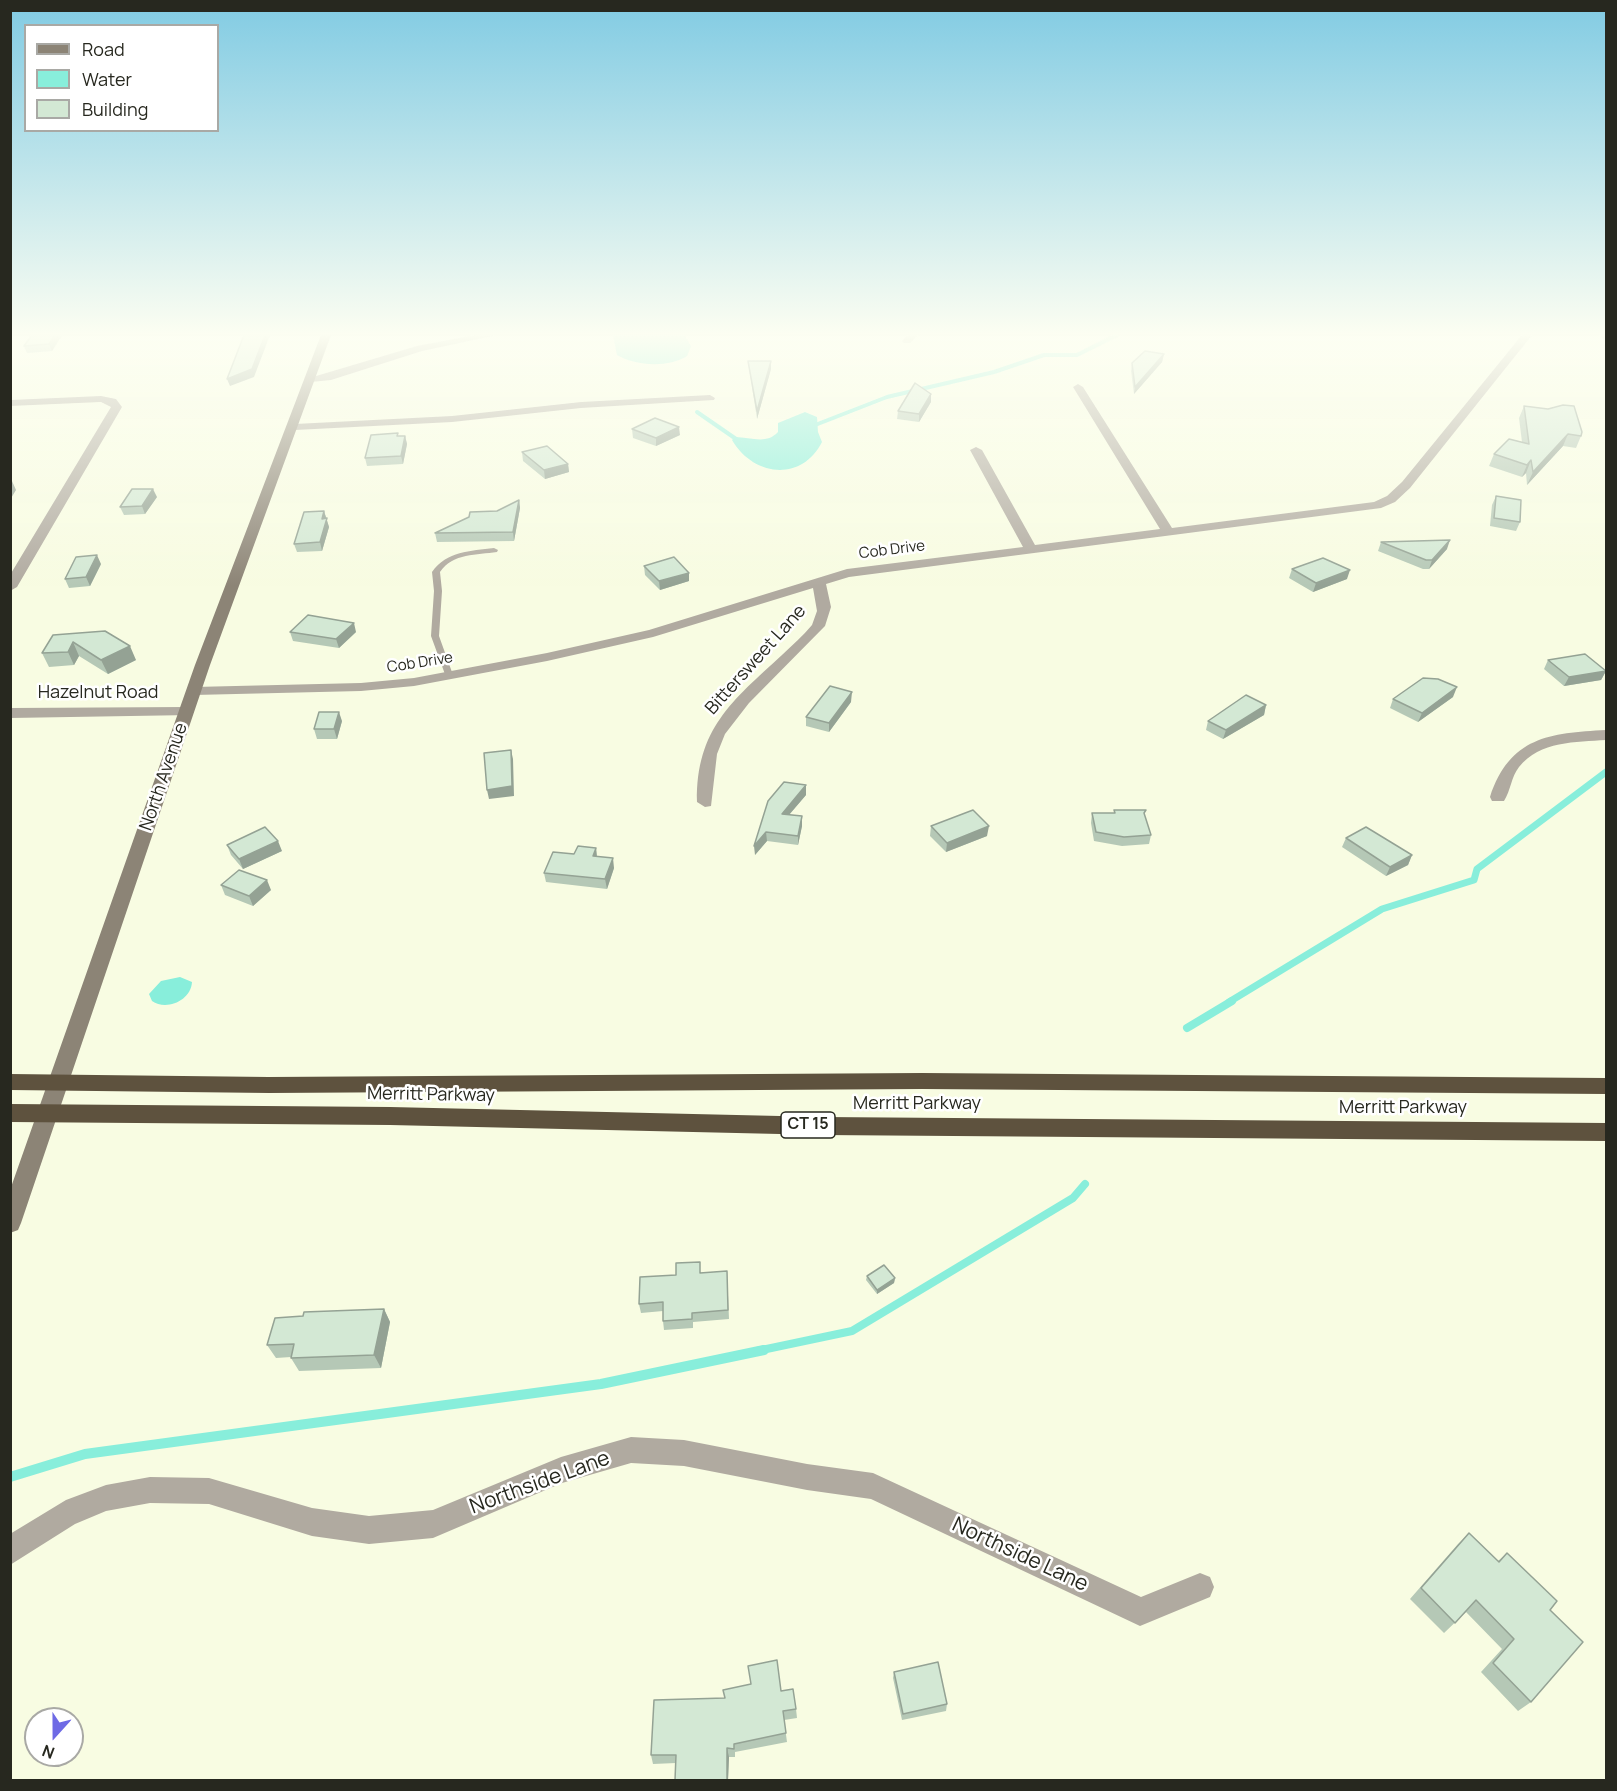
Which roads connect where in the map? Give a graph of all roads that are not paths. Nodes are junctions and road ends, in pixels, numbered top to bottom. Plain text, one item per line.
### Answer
1 (110, 419) edge
2 (298, 419) edge
3 (456, 419) edge
4 (1098, 419) edge
5 (1459, 419) edge
6 (295, 427) junction
7 (976, 450) dead end
8 (1169, 533) junction
9 (494, 550) dead end
10 (1031, 550) junction
11 (818, 580) junction
12 (10, 587) edge
13 (449, 675) junction
14 (194, 691) junction
15 (186, 712) junction
16 (10, 713) edge
17 (1606, 735) edge
18 (1498, 797) dead end
19 (705, 802) dead end
20 (10, 1082) edge
21 (1606, 1086) edge
22 (10, 1113) edge
23 (1606, 1132) edge
24 (10, 1223) edge
25 (10, 1551) edge
26 (1200, 1587) dead end

1 - 12 street
2 - 6 street, North Avenue
3 - 6 street
4 - 8 street
5 - 8 street, Cob Drive
6 - 14 street, North Avenue
7 - 10 street
8 - 10 street, Cob Drive
9 - 13 lane
10 - 11 street, Cob Drive
11 - 13 street, Cob Drive
11 - 19 street, Bittersweet Lane
13 - 14 street, Cob Drive
14 - 15 street, North Avenue
15 - 16 street, Hazelnut Road
15 - 24 street, North Avenue
17 - 18 street
20 - 21 highway, Merritt Parkway
22 - 23 highway, Merritt Parkway / CT 15
25 - 26 street, Northside Lane

